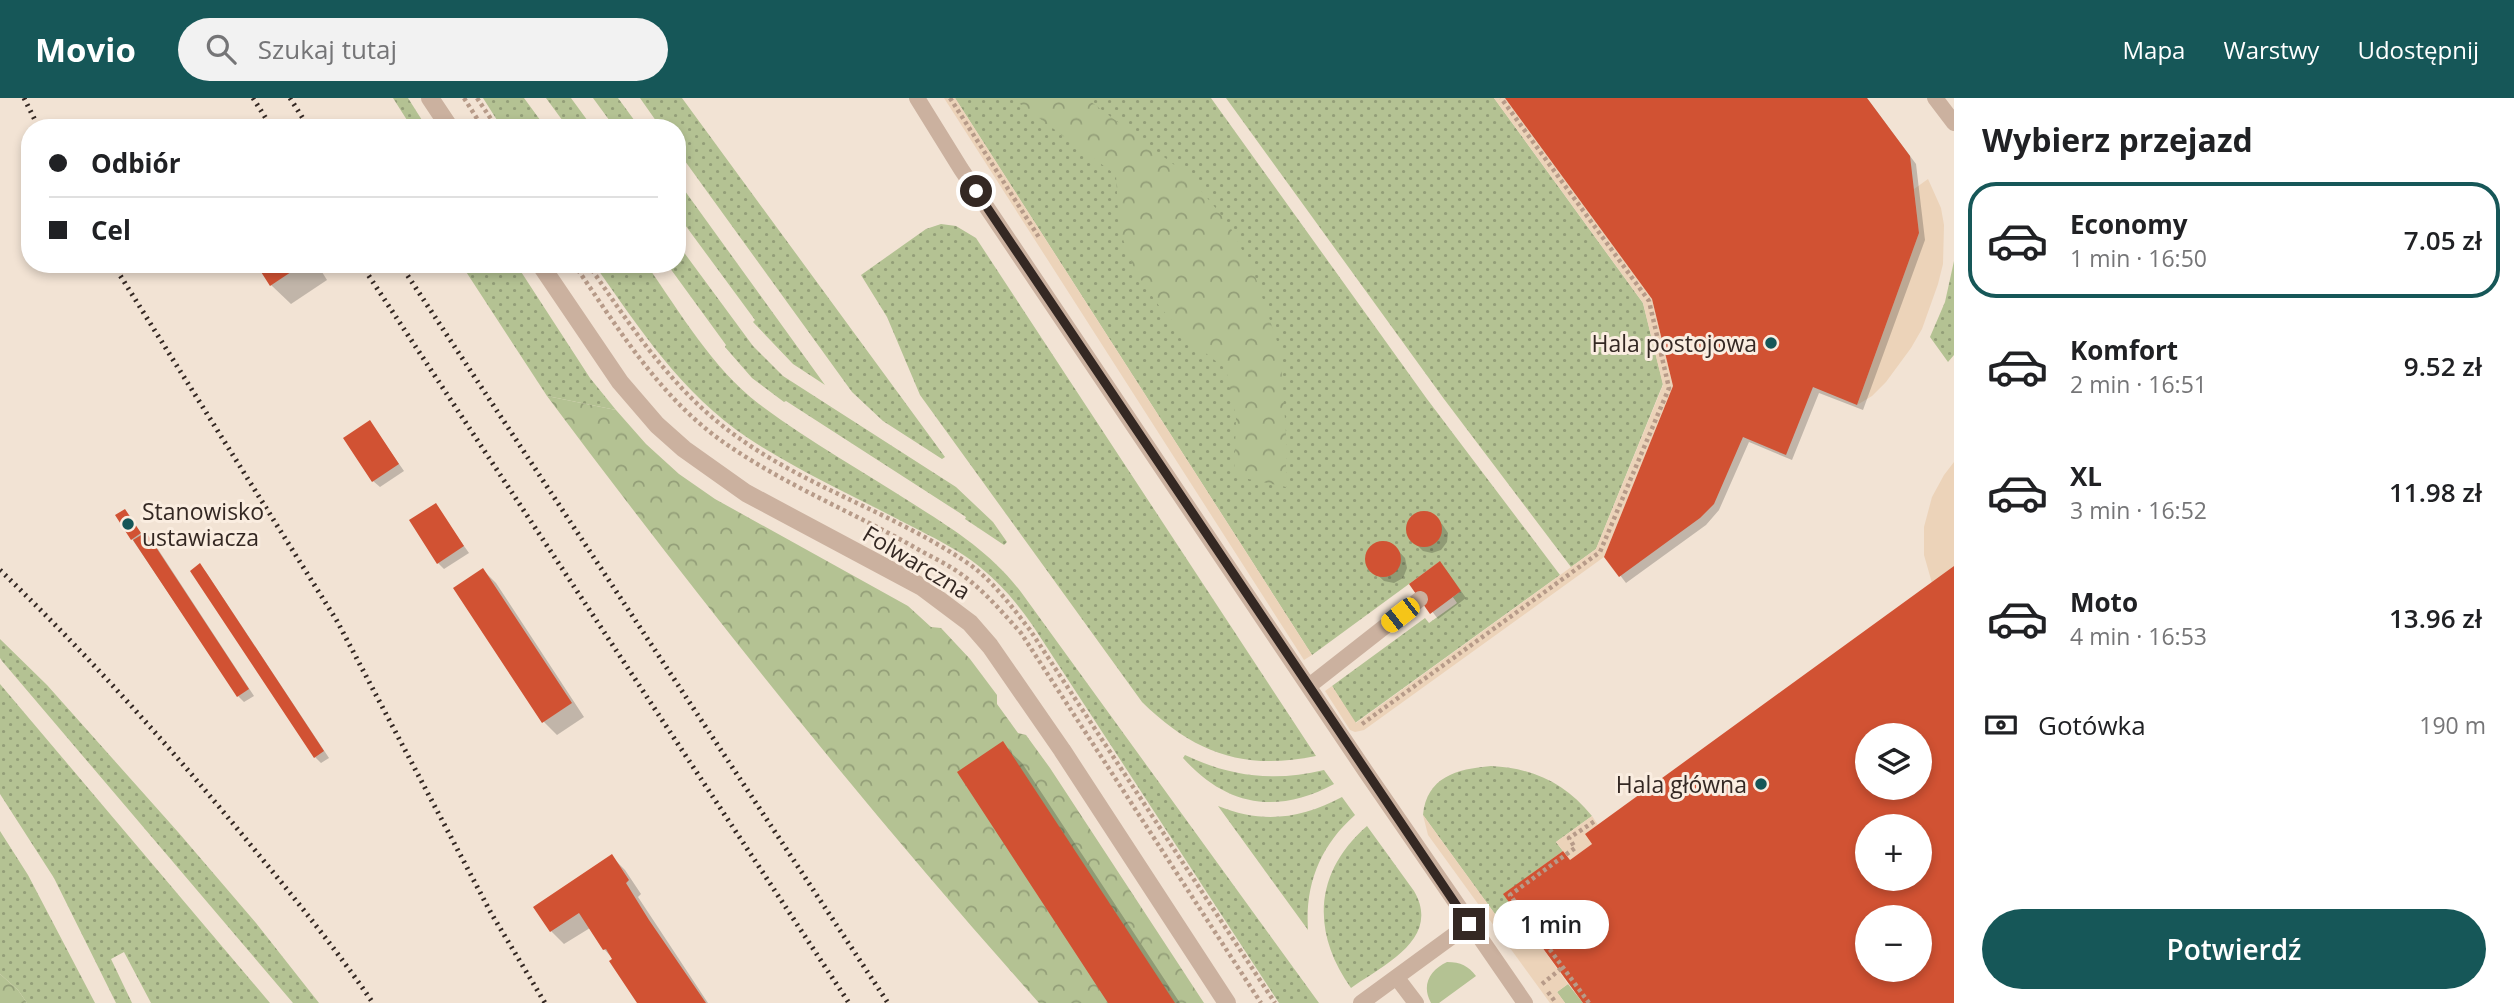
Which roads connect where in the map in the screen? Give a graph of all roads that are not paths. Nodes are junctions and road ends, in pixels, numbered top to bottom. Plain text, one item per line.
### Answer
1 (430, 98) edge
2 (917, 98) edge
3 (1935, 98) edge
4 (444, 119) edge
5 (1954, 123) edge
6 (546, 273) edge
7 (1420, 599) dead end
8 (1309, 686) junction
9 (1469, 924) junction
10 (1397, 978) junction
11 (1227, 1003) edge
12 (1361, 1003) edge
13 (1416, 1003) edge
14 (1525, 1003) edge

1 - 4 street
2 - 8 lane
3 - 5 lane
6 - 11 street, Folwarczna
7 - 8 lane
8 - 9 lane
9 - 10 lane
9 - 14 lane
10 - 12 lane
10 - 13 lane

